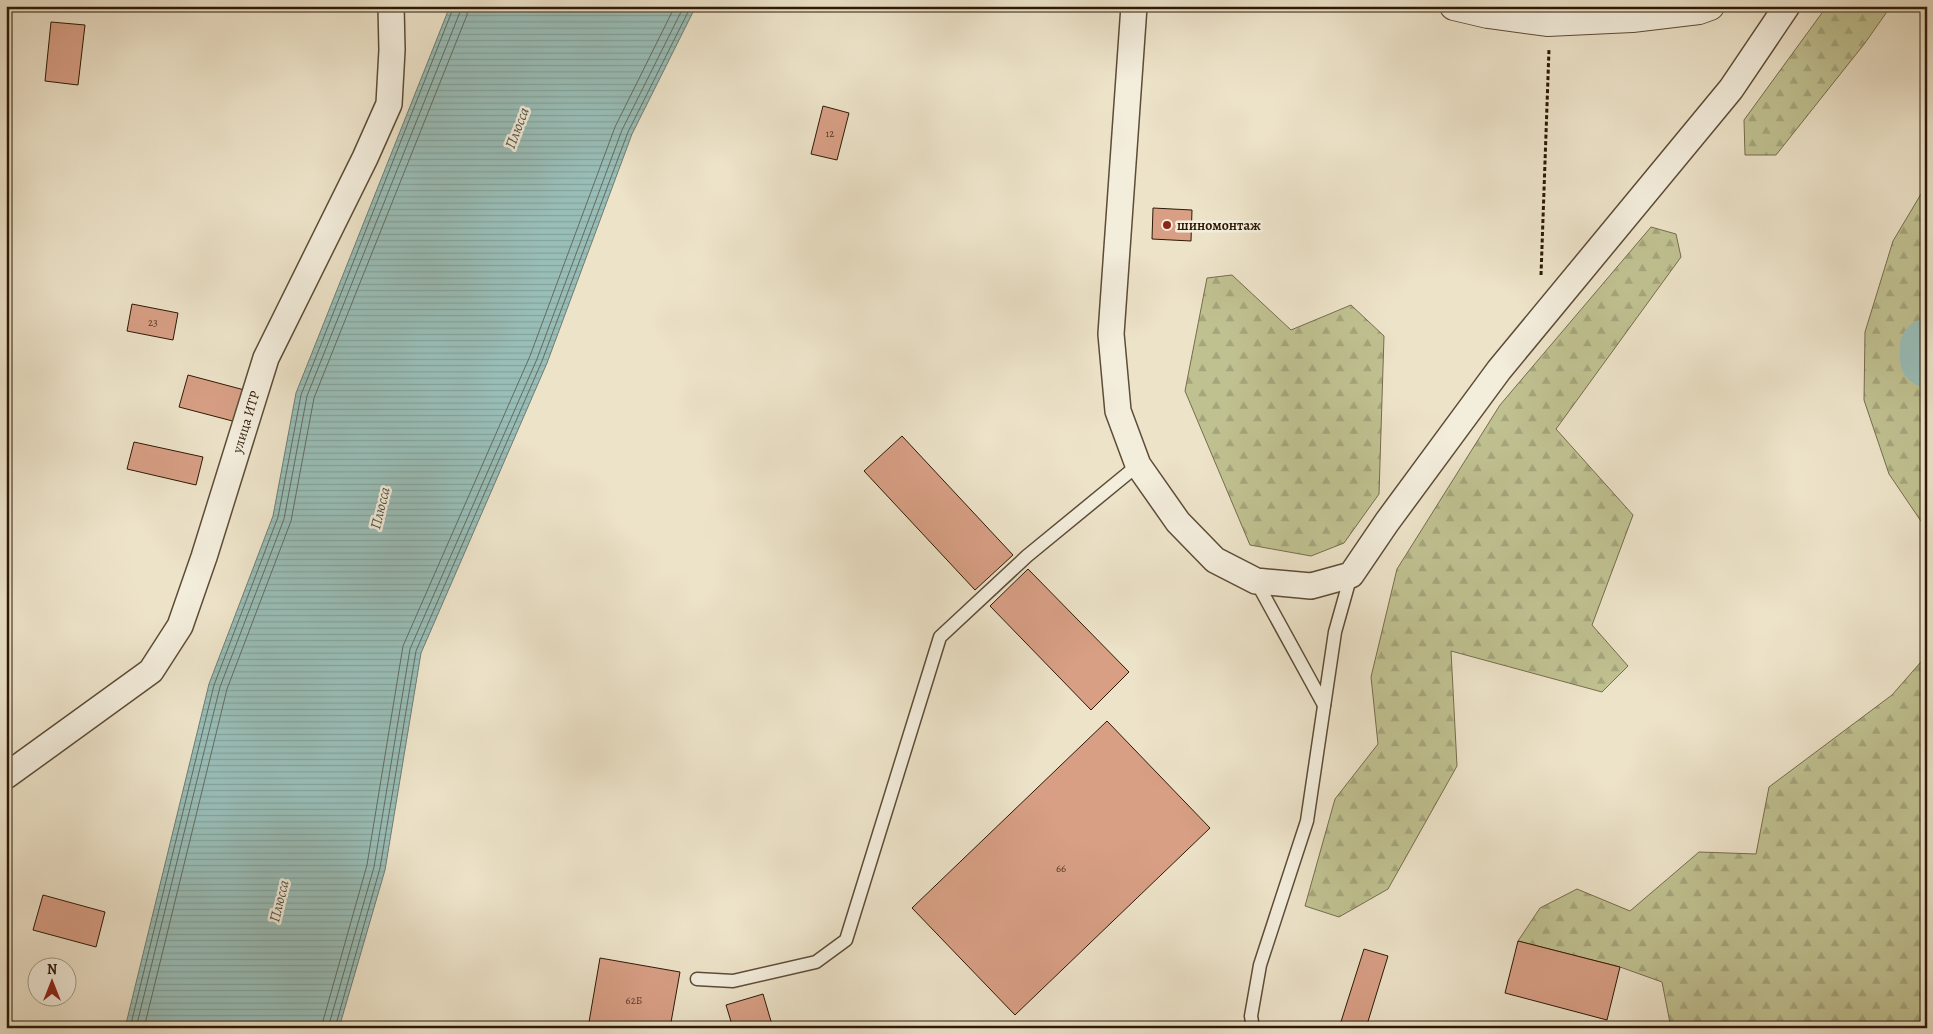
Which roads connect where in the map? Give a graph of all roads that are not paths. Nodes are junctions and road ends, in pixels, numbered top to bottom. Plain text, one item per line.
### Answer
1 (391, 6) edge
2 (1134, 6) edge
3 (1454, 6) edge
4 (1710, 6) edge
5 (1787, 6) edge
6 (1138, 465) junction
7 (1352, 575) junction
8 (1256, 581) junction
9 (1324, 705) junction
10 (6, 776) edge
11 (697, 979) dead end
12 (1253, 1028) edge

1 - 10 street, улица ИТР
2 - 6 street
3 - 4 street
5 - 7 street
6 - 8 street
6 - 11 lane
7 - 8 street
7 - 9 lane
8 - 9 lane
9 - 12 lane

